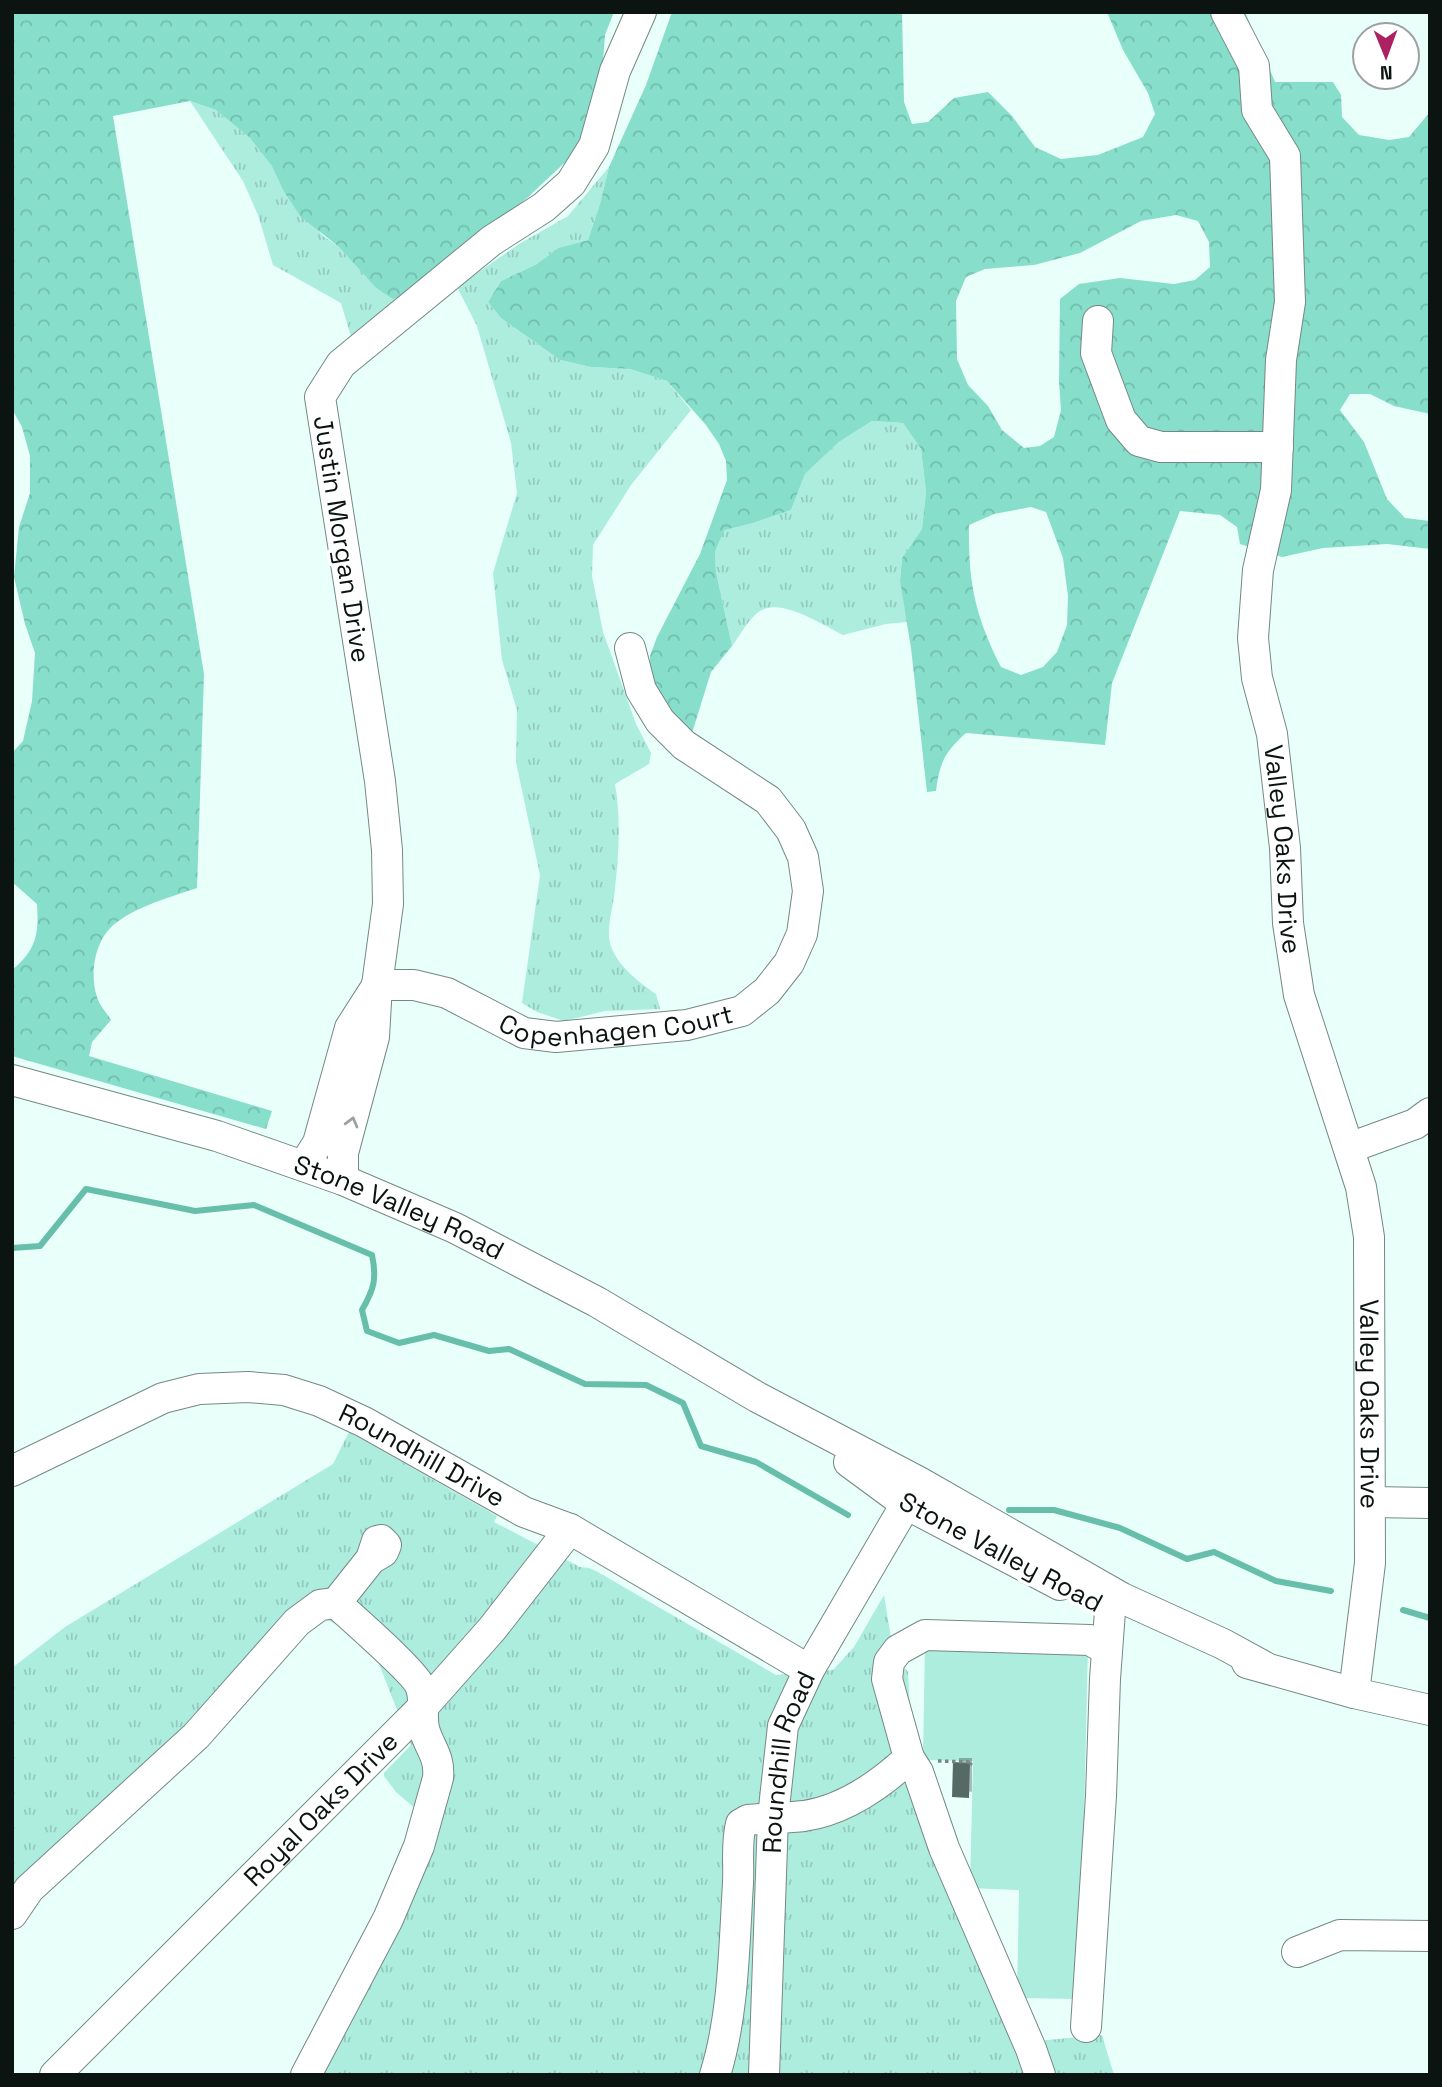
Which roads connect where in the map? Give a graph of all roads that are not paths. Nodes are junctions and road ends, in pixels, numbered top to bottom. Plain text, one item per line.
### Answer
1 (641, 12) edge
2 (1226, 12) edge
3 (1098, 321) dead end
4 (1278, 447) junction
5 (630, 648) dead end
6 (377, 985) junction
7 (12, 1080) edge
8 (1430, 1113) edge
9 (1349, 1148) junction
10 (304, 1166) junction
11 (343, 1180) junction
12 (12, 1471) edge
13 (913, 1493) junction
14 (1371, 1502) junction
15 (1430, 1503) edge
16 (569, 1529) junction
17 (371, 1559) dead end
18 (336, 1603) junction
19 (1110, 1611) junction
20 (1107, 1650) junction
21 (1265, 1667) junction
22 (809, 1670) junction
23 (1353, 1693) junction
24 (422, 1708) junction
25 (1430, 1710) edge
26 (910, 1760) junction
27 (773, 1817) junction
28 (12, 1914) edge
29 (1430, 1936) edge
30 (1297, 1952) dead end
31 (1086, 2027) dead end
32 (55, 2075) edge
33 (306, 2075) edge
34 (715, 2075) edge
35 (764, 2075) edge
36 (1040, 2075) edge

1 - 6 street, Justin Morgan Drive
2 - 4 street, Valley Oaks Drive
3 - 4 street
4 - 9 street, Valley Oaks Drive
5 - 6 street, Copenhagen Court
6 - 10 street
11 -> 6 street, Justin Morgan Drive
7 - 10 street, Stone Valley Road
8 - 9 street
9 - 14 street, Valley Oaks Drive
10 - 11 street, Stone Valley Road
11 - 13 street, Stone Valley Road
12 - 16 street, Roundhill Drive
13 - 19 street, Stone Valley Road
13 - 21 street, Stone Valley Road
13 - 22 street, Roundhill Road
14 - 15 street
14 - 23 street, Valley Oaks Drive
16 - 22 street, Roundhill Drive
16 - 24 street, Royal Oaks Drive
17 - 18 street
18 - 24 street
18 - 28 street
19 - 20 street
19 - 21 street, Stone Valley Road
20 - 26 street
20 - 31 street
21 - 23 street, Stone Valley Road
22 - 27 street, Roundhill Road
23 - 25 street, Stone Valley Road
24 - 32 street, Royal Oaks Drive
24 - 33 street
26 - 27 street
26 - 36 street
27 - 34 street
27 - 35 street, Roundhill Road
29 - 30 street

